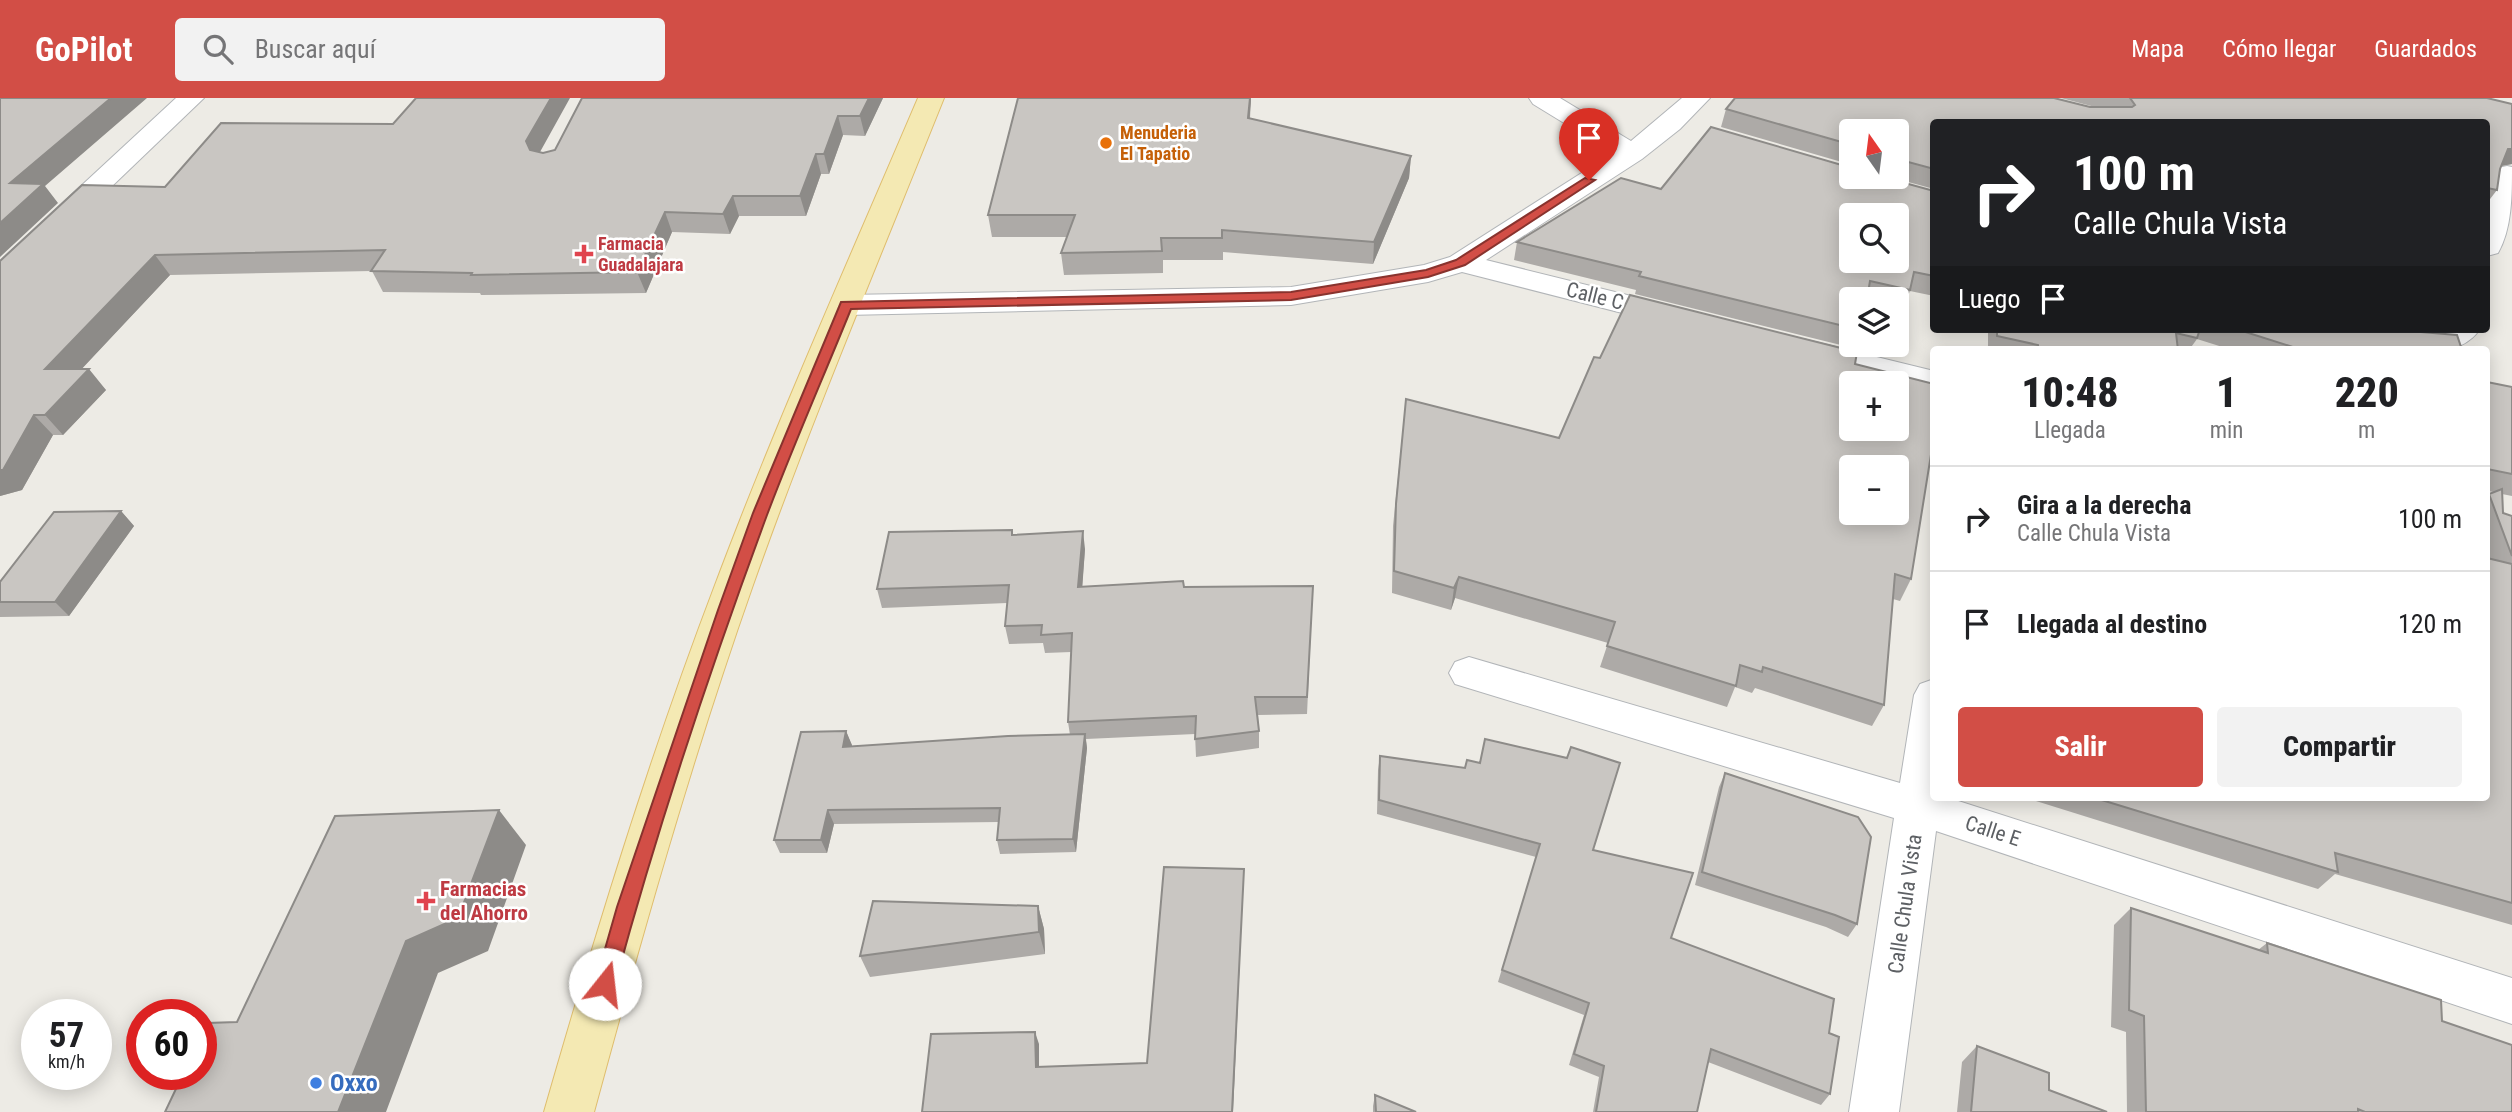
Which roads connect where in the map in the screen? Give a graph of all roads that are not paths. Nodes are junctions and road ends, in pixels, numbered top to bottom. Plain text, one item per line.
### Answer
1 (191, 98) edge
2 (931, 98) edge
3 (1542, 98) edge
4 (1697, 98) edge
5 (1632, 153) junction
6 (2507, 174) edge
7 (2490, 236) edge
8 (1461, 262) junction
9 (0, 277) edge
10 (846, 305) junction
11 (1704, 324) edge
12 (2385, 333) edge
13 (2460, 333) edge
14 (1772, 341) edge
15 (1930, 381) edge
16 (1469, 673) dead end
17 (1930, 725) edge
18 (1919, 807) junction
19 (2512, 1001) edge
20 (569, 1112) edge
21 (1874, 1112) edge

1 - 9 street
2 - 10 main road
3 - 5 street
4 - 5 street
5 - 8 street
6 - 7 street
8 - 10 street
8 - 11 street, Calle C
10 - 20 main road
12 - 13 street
14 - 15 street
16 - 18 street, Calle E
17 - 18 street, Calle Chula Vista
18 - 19 street, Calle E
18 - 21 street, Calle Chula Vista

